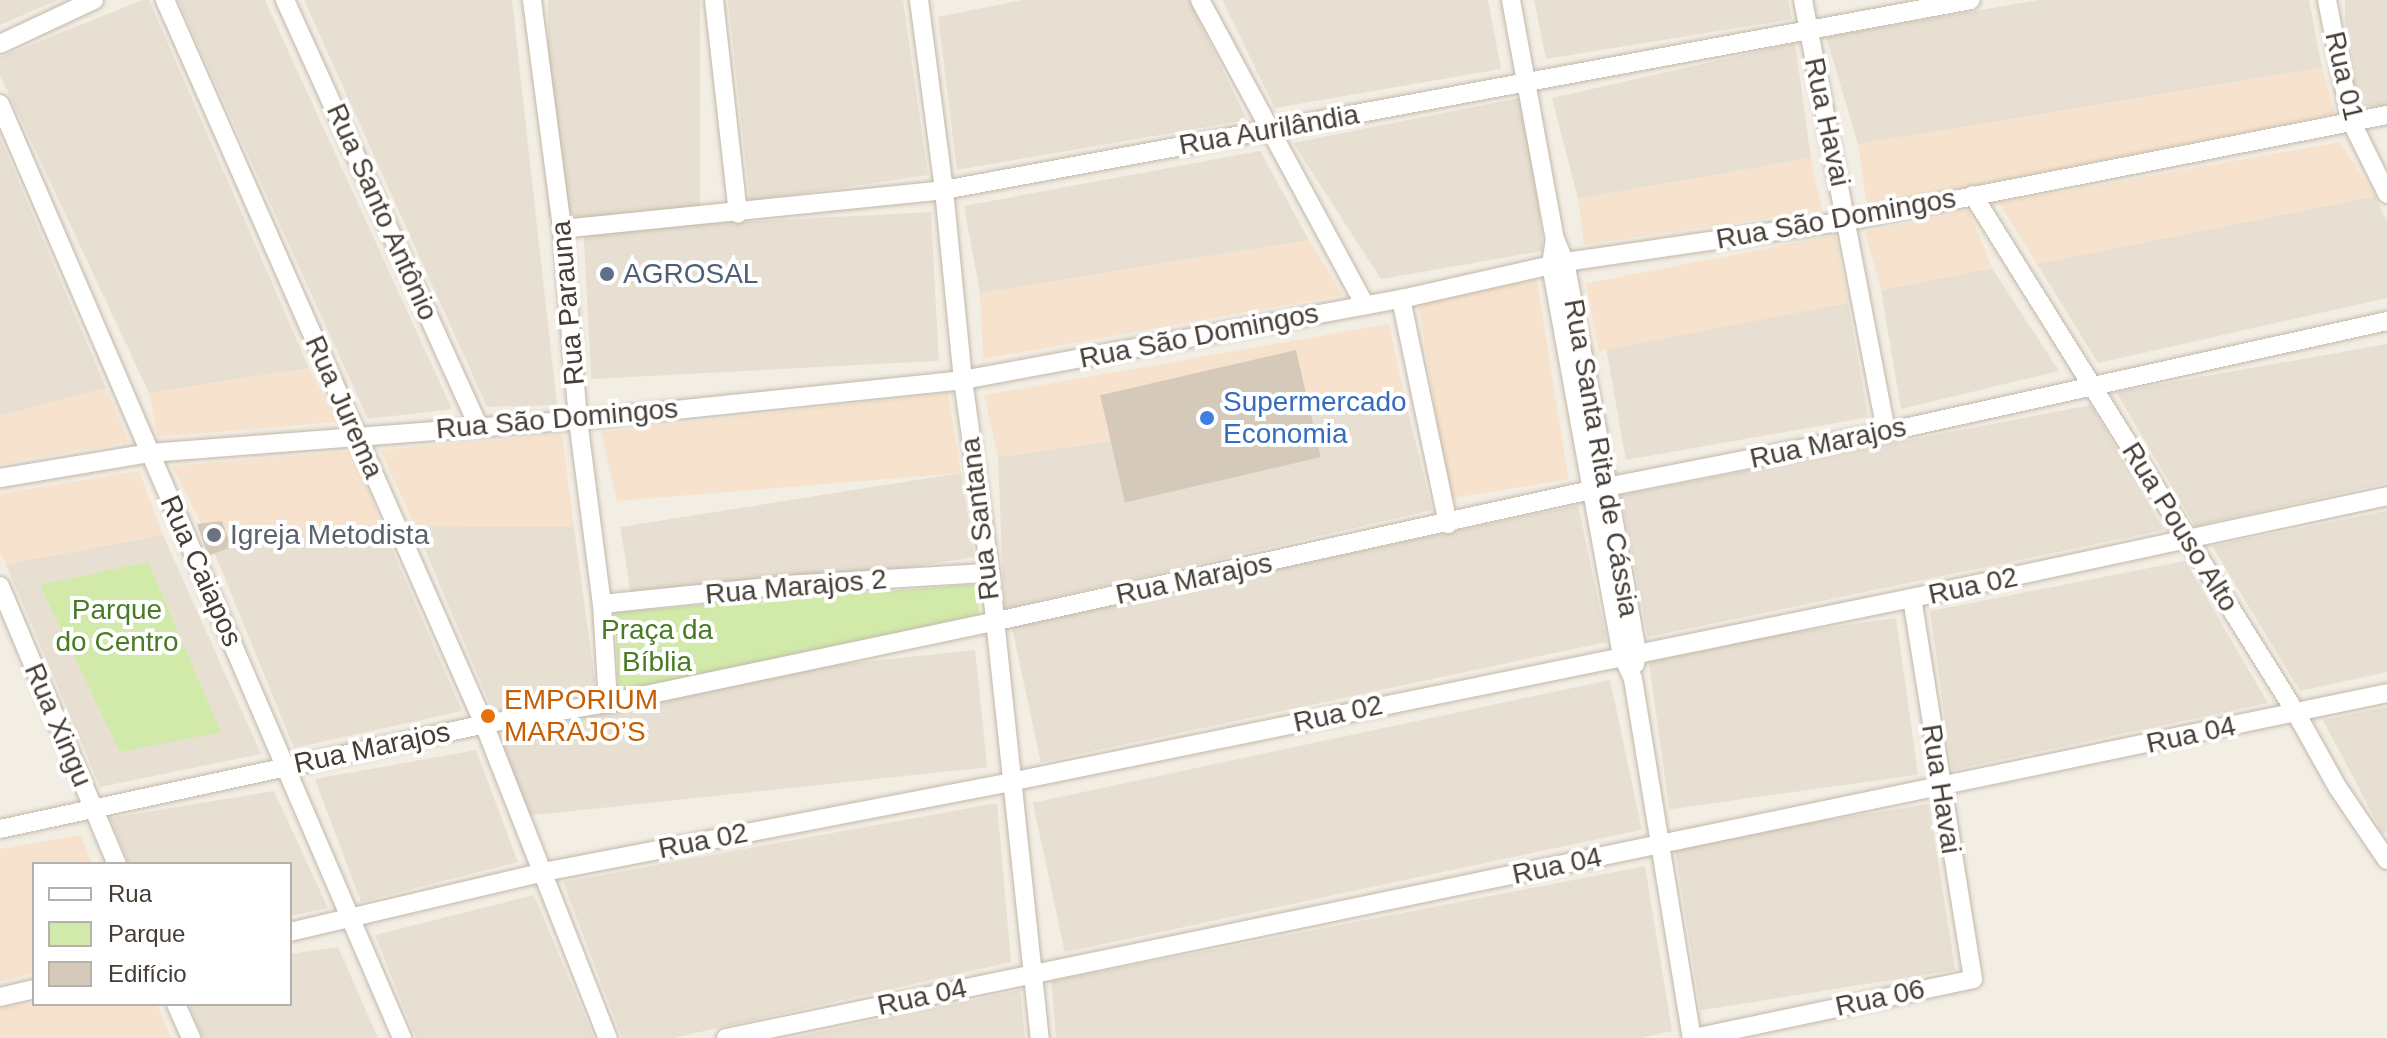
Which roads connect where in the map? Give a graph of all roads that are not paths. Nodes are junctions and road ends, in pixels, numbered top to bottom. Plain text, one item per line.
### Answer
1 (94, 0) edge
2 (165, 0) edge
3 (285, 0) edge
4 (532, 0) edge
5 (714, 0) edge
6 (1200, 0) edge
7 (1511, 0) edge
8 (1803, 0) edge
9 (1971, 0) edge
10 (2327, 0) edge
11 (924, 1) edge
12 (1808, 30) junction
13 (0, 44) edge
14 (1526, 84) junction
15 (0, 104) edge
16 (2387, 115) edge
17 (2351, 121) junction
18 (1268, 130) junction
19 (944, 190) junction
20 (2387, 194) edge
21 (1973, 195) junction
22 (738, 214) junction
23 (1847, 221) junction
24 (562, 229) junction
25 (1558, 264) junction
26 (1401, 299) junction
27 (1365, 305) junction
28 (2387, 321) edge
29 (963, 380) junction
30 (2092, 385) junction
31 (578, 420) junction
32 (478, 425) junction
33 (1886, 432) junction
34 (358, 437) junction
35 (149, 453) junction
36 (0, 478) edge
37 (1600, 489) junction
38 (2387, 496) edge
39 (1448, 524) junction
40 (2188, 540) junction
41 (990, 573) junction
42 (0, 586) edge
43 (1912, 598) junction
44 (602, 604) junction
45 (993, 622) junction
46 (1630, 654) junction
47 (2387, 693) edge
48 (608, 703) junction
49 (2296, 713) junction
50 (484, 724) junction
51 (285, 766) junction
52 (1010, 782) junction
53 (1940, 788) junction
54 (92, 807) junction
55 (0, 829) edge
56 (1661, 845) junction
57 (2385, 853) edge
58 (116, 862) edge
59 (544, 872) junction
60 (351, 921) junction
61 (292, 932) edge
62 (1034, 973) junction
63 (1973, 979) joint
64 (32, 989) edge
65 (0, 997) edge
66 (177, 1006) edge
67 (191, 1038) edge
68 (402, 1038) edge
69 (608, 1038) edge
70 (726, 1038) edge
71 (1040, 1038) edge
72 (1693, 1038) edge

1 - 13 street
2 - 34 street, Rua Jurema
3 - 32 street, Rua Santo Antônio
4 - 24 street, Rua Parauna
5 - 22 street
6 - 18 street
7 - 14 street, Rua Santa Rita de Cássia
8 - 12 street, Rua Havai
9 - 12 street, Rua Aurilândia
10 - 17 street, Rua 01
11 - 19 street, Rua Santana
12 - 14 street, Rua Aurilândia
12 - 23 street, Rua Havai
14 - 18 street, Rua Aurilândia
14 - 25 street, Rua Santa Rita de Cássia
15 - 35 street, Rua Caiapos
16 - 17 street, Rua São Domingos
17 - 20 street, Rua 01
17 - 21 street, Rua São Domingos
18 - 19 street, Rua Aurilândia
18 - 27 street
19 - 22 street, Rua Aurilândia
19 - 29 street, Rua Santana
21 - 23 street, Rua São Domingos
21 - 30 street, Rua Pouso Alto
22 - 24 street, Rua Aurilândia
23 - 25 street, Rua São Domingos
23 - 33 street, Rua Havai
24 - 31 street, Rua Parauna
25 - 26 street, Rua São Domingos
25 - 37 street, Rua Santa Rita de Cássia
26 - 27 street, Rua São Domingos
26 - 39 street
27 - 29 street, Rua São Domingos
28 - 30 street, Rua Marajos
29 - 31 street, Rua São Domingos
29 - 41 street, Rua Santana
30 - 33 street, Rua Marajos
30 - 40 street, Rua Pouso Alto
31 - 32 street, Rua São Domingos
31 - 44 street, Rua Parauna
32 - 34 street, Rua São Domingos
33 - 37 street, Rua Marajos
34 - 35 street, Rua São Domingos
34 - 50 street, Rua Jurema
35 - 36 street, Rua São Domingos
35 - 51 street, Rua Caiapos
37 - 39 street, Rua Marajos
37 - 46 street, Rua Santa Rita de Cássia
38 - 40 street, Rua 02
39 - 45 street, Rua Marajos
40 - 43 street, Rua 02
40 - 49 street, Rua Pouso Alto
41 - 44 street, Rua Marajos 2
41 - 45 street, Rua Santana
42 - 54 street, Rua Xingu
43 - 46 street, Rua 02
43 - 53 street, Rua Havai
44 - 48 street, Rua Parauna
45 - 48 street, Rua Marajos
45 - 52 street, Rua Santana
46 - 52 street, Rua 02
46 - 56 street, Rua Santa Rita de Cássia
47 - 49 street, Rua 04
48 - 50 street, Rua Marajos
49 - 53 street, Rua 04
49 - 57 street, Rua Pouso Alto
50 - 51 street, Rua Marajos
50 - 59 street, Rua Jurema
51 - 54 street, Rua Marajos
51 - 60 street, Rua Caiapos
52 - 59 street, Rua 02
52 - 62 street, Rua Santana
53 - 56 street, Rua 04
53 - 63 street, Rua Havai
54 - 55 street, Rua Marajos
54 - 58 street, Rua Xingu
56 - 62 street, Rua 04
56 - 72 street, Rua Santa Rita de Cássia
59 - 60 street, Rua 02
59 - 69 street, Rua Jurema
60 - 61 street, Rua 02
60 - 68 street, Rua Caiapos
62 - 70 street, Rua 04
62 - 71 street, Rua Santana
63 - 72 street, Rua 06
64 - 65 street
66 - 67 street

